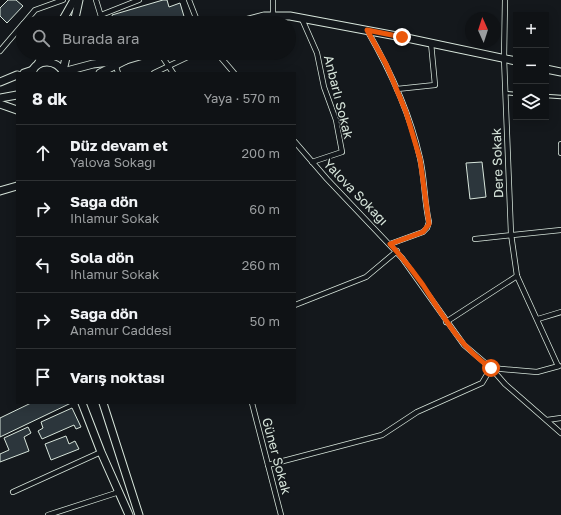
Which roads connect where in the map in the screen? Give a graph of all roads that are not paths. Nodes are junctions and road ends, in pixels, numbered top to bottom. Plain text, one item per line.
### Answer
1 (63, 0) edge
2 (74, 0) edge
3 (79, 0) edge
4 (96, 0) edge
5 (139, 0) edge
6 (189, 0) edge
7 (273, 0) edge
8 (505, 0) edge
9 (101, 15) joint
10 (30, 16) edge
11 (64, 16) edge
12 (76, 16) edge
13 (195, 16) edge
14 (273, 16) edge
15 (296, 18) edge
16 (302, 19) junction
17 (367, 30) junction
18 (16, 32) edge
19 (432, 43) junction
20 (1, 48) edge
21 (504, 58) junction
22 (40, 60) edge
23 (66, 60) edge
24 (126, 60) edge
25 (165, 60) edge
26 (181, 60) edge
27 (223, 60) edge
28 (513, 60) edge
29 (169, 66) junction
30 (116, 67) edge
31 (34, 69) edge
32 (549, 70) edge
33 (63, 72) edge
34 (103, 72) edge
35 (156, 72) edge
36 (172, 72) edge
37 (233, 72) edge
38 (561, 72) edge
39 (16, 75) edge
40 (0, 82) edge
41 (397, 89) junction
42 (506, 93) junction
43 (513, 94) edge
44 (16, 95) edge
45 (549, 96) edge
46 (561, 97) edge
47 (0, 98) edge
48 (0, 104) edge
49 (16, 110) edge
50 (296, 143) edge
51 (561, 144) edge
52 (561, 153) edge
53 (312, 162) junction
54 (16, 186) edge
55 (0, 191) edge
56 (561, 230) edge
57 (511, 234) junction
58 (475, 239) dead end
59 (390, 244) junction
60 (396, 251) junction
61 (517, 276) junction
62 (296, 305) edge
63 (561, 312) edge
64 (538, 319) junction
65 (446, 322) junction
66 (560, 366) edge
67 (491, 368) junction
68 (82, 404) edge
69 (103, 404) edge
70 (252, 404) edge
71 (561, 418) edge
72 (547, 420) junction
73 (561, 433) edge
74 (101, 452) junction
75 (268, 465) junction
76 (13, 492) dead end
77 (119, 492) junction
78 (48, 515) edge
79 (128, 515) edge
80 (139, 515) edge
81 (281, 515) edge

1 - 10 street
2 - 11 street
3 - 12 street
4 - 9 street
5 - 9 street
6 - 13 street
7 - 14 street
8 - 21 street, Dere Sokak
15 - 16 street
16 - 17 street
16 - 53 street, Anbarlı Sokak
17 - 19 street
17 - 41 street
18 - 20 street
19 - 21 street
19 - 41 street
21 - 28 street
21 - 42 street, Dere Sokak
22 - 31 street
23 - 33 street
24 - 30 street
25 - 29 street
26 - 29 street
27 - 37 street
29 - 35 street
29 - 36 street
30 - 33 street
30 - 34 street
31 - 33 street
32 - 38 street
39 - 40 street
41 - 59 street
42 - 43 lane
42 - 57 street, Dere Sokak
44 - 47 street
45 - 46 lane
48 - 49 street
50 - 53 street, Yalova Sokağı
51 - 52 street
53 - 59 street, Yalova Sokağı
54 - 55 street
56 - 57 street
57 - 58 street
57 - 61 street, Dere Sokak
59 - 60 street, Yalova Sokağı
60 - 62 street
60 - 65 street, Yalova Sokağı
61 - 64 street, Dere Sokak
61 - 65 street
63 - 64 street
64 - 66 street, Dere Sokak
65 - 67 street, Yalova Sokağı
66 - 67 street
67 - 72 street, Yalova Sokağı
67 - 75 street
68 - 74 street
69 - 80 street
70 - 75 street, Güner Sokak
71 - 72 street
72 - 73 street, Yalova Sokağı
74 - 76 street
74 - 77 street
75 - 81 street, Güner Sokak
77 - 78 street
77 - 79 street

